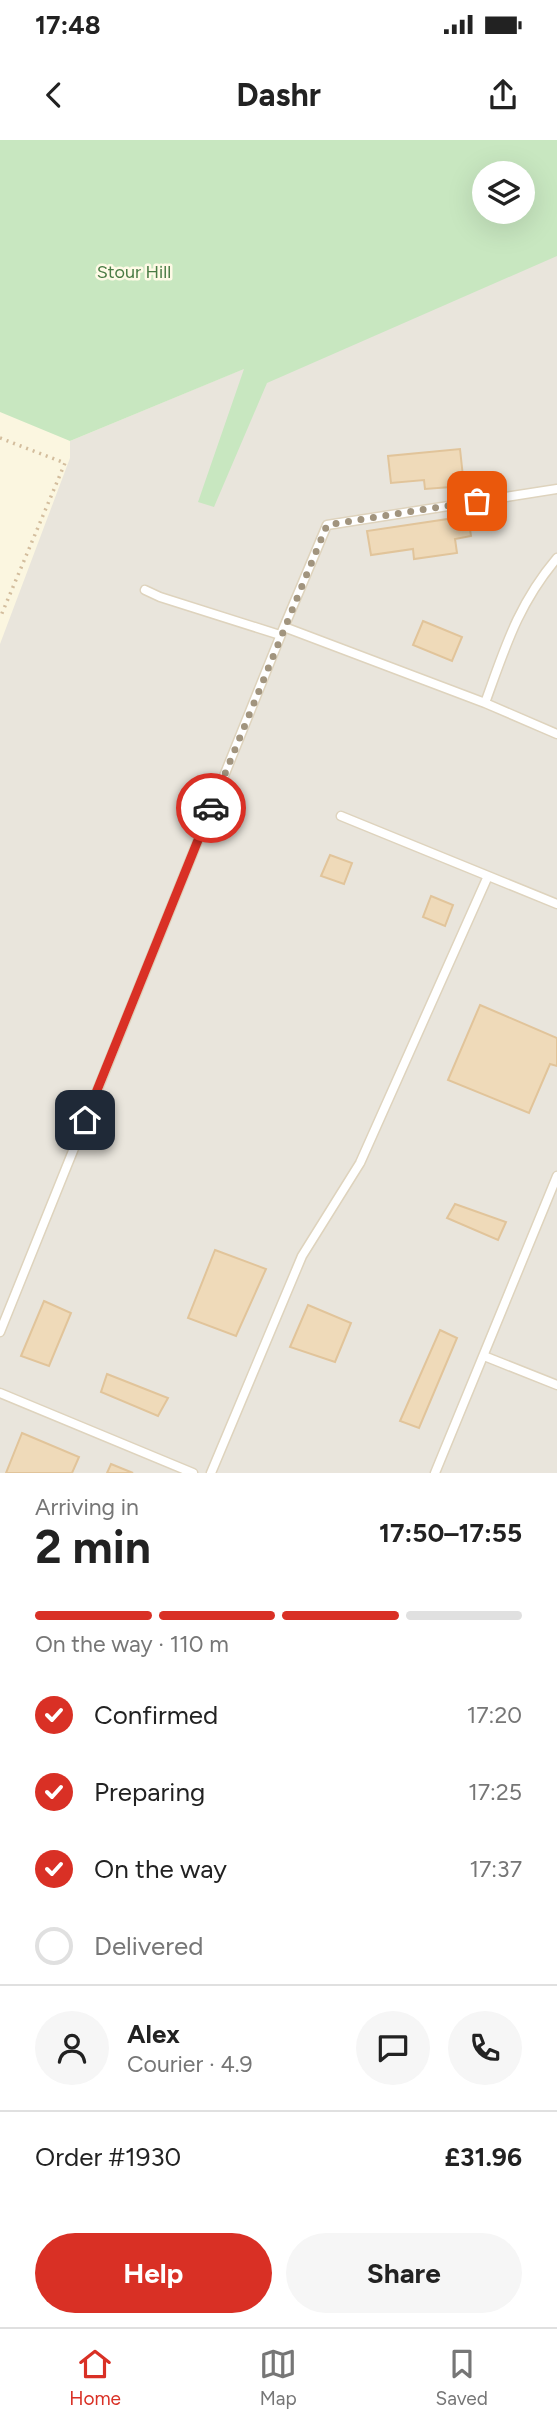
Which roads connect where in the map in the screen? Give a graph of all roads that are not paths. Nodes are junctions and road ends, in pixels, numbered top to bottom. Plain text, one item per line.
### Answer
1 (557, 489) edge
2 (557, 558) edge
3 (145, 590) dead end
4 (282, 631) junction
5 (485, 703) junction
6 (557, 734) edge
7 (341, 816) dead end
8 (488, 876) junction
9 (557, 904) edge
10 (557, 1176) edge
11 (0, 1332) edge
12 (484, 1356) junction
13 (557, 1385) edge
14 (0, 1393) edge
15 (193, 1473) edge
16 (211, 1473) edge
17 (435, 1473) edge

1 - 4 lane
2 - 5 lane
3 - 4 lane
4 - 5 lane
4 - 11 lane
5 - 6 lane
7 - 8 lane
8 - 9 lane
8 - 16 lane
10 - 12 lane
12 - 13 lane
12 - 17 lane
14 - 15 lane

